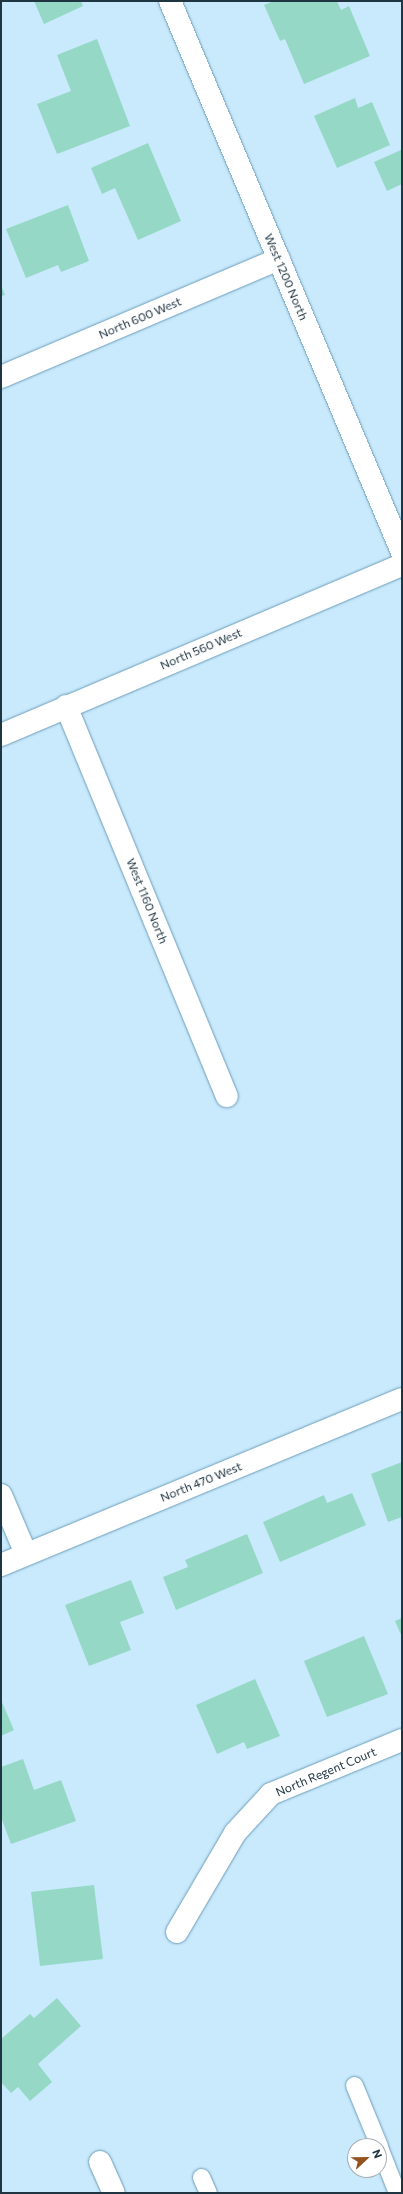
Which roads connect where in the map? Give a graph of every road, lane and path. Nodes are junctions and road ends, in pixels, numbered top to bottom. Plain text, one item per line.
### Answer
1 (170, 1) edge
2 (279, 259) junction
3 (1, 377) edge
4 (402, 552) edge
5 (402, 565) edge
6 (66, 706) junction
7 (1, 734) edge
8 (227, 1096) dead end
9 (402, 1399) edge
10 (1, 1495) edge
11 (26, 1554) junction
12 (1, 1565) edge
13 (402, 1740) edge
14 (177, 1932) dead end
15 (354, 2085) dead end
16 (375, 2138) edge
17 (100, 2162) dead end
18 (387, 2167) edge
19 (201, 2177) dead end
20 (114, 2193) edge
21 (208, 2193) edge
22 (397, 2193) edge

1 - 2 street, West 1200 North
2 - 3 street, North 600 West
2 - 4 street, West 1200 North
5 - 6 street, North 560 West
6 - 7 street, North 560 West
6 - 8 street, West 1160 North
9 - 11 street, North 470 West
10 - 11 street
11 - 12 street, North 470 West
13 - 14 street, North Regent Court
15 - 16 lane
17 - 20 street
18 - 22 lane
19 - 21 lane

